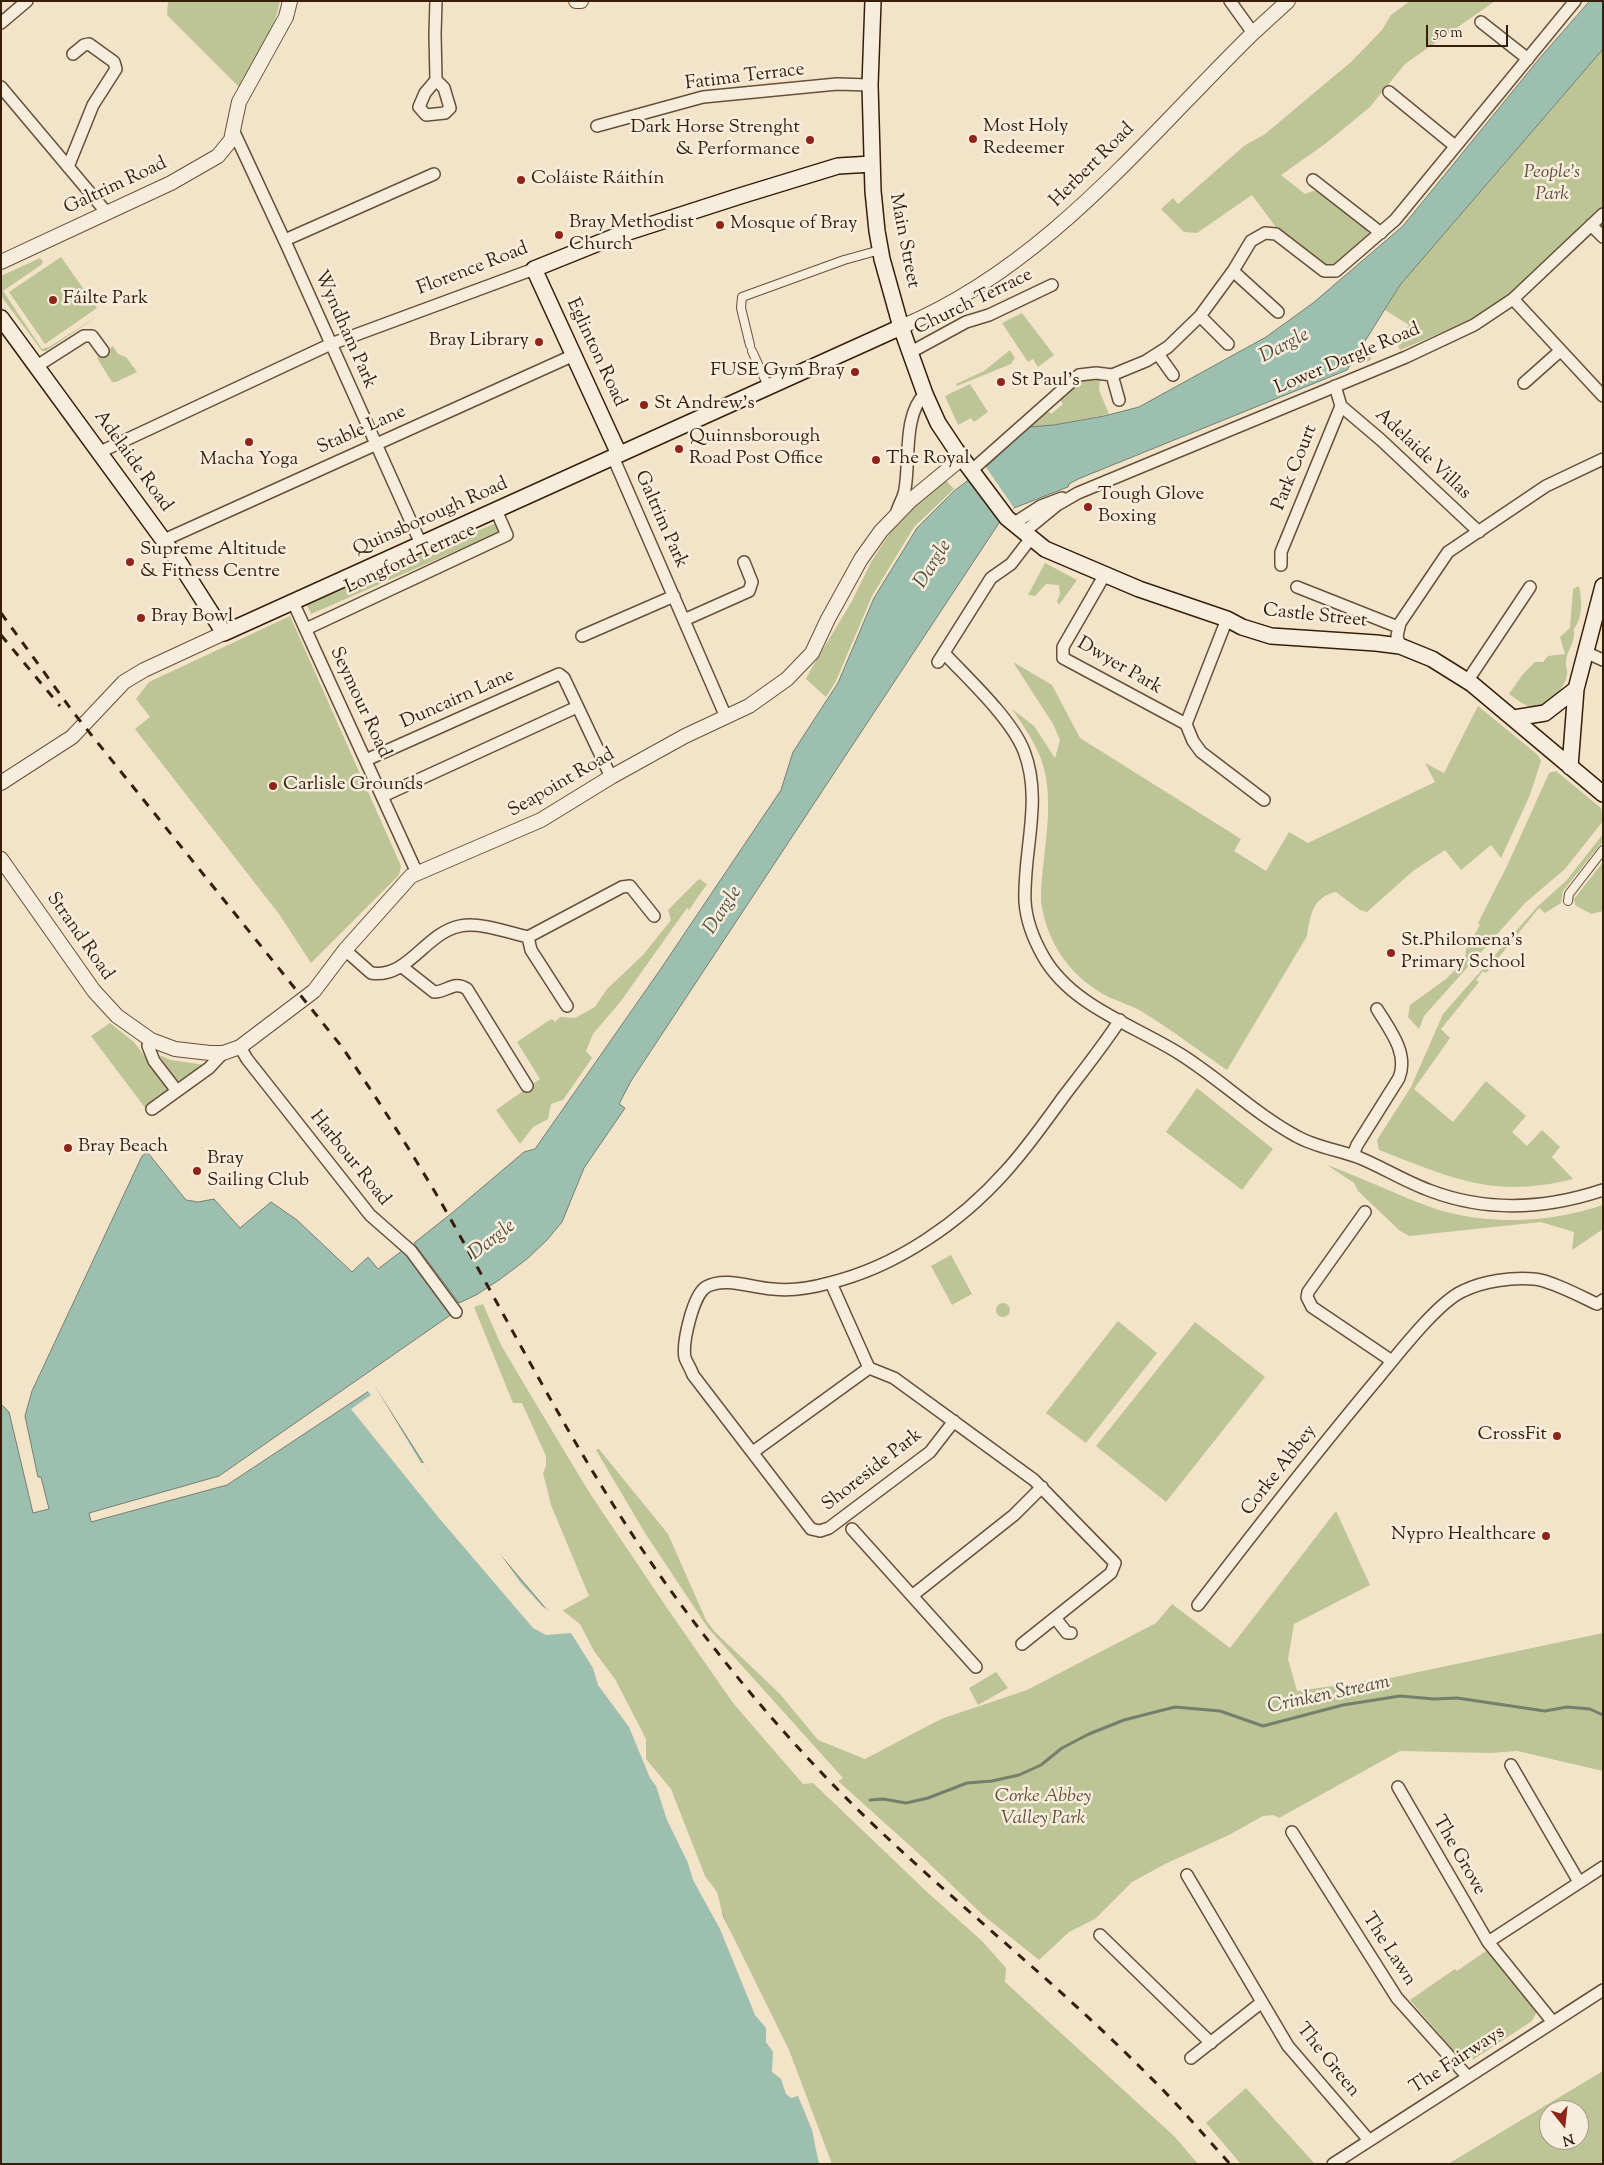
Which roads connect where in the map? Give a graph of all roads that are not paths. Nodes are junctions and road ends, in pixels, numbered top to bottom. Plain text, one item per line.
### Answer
1 (27, 1) edge
2 (436, 1) edge
3 (576, 1) edge
4 (581, 1) edge
5 (873, 1) edge
6 (1230, 1) edge
7 (1288, 1) edge
8 (1575, 1) edge
9 (289, 2) edge
10 (1481, 22) dead end
11 (1, 23) edge
12 (1252, 33) junction
13 (73, 54) dead end
14 (1528, 59) junction
15 (436, 80) dead end
16 (870, 85) junction
17 (1, 87) edge
18 (1389, 92) dead end
19 (597, 126) dead end
20 (234, 132) junction
21 (1455, 146) junction
22 (872, 164) junction
23 (68, 167) junction
24 (434, 174) dead end
25 (1313, 180) dead end
26 (107, 213) junction
27 (1603, 214) edge
28 (1591, 225) junction
29 (1381, 233) junction
30 (1603, 237) edge
31 (285, 240) junction
32 (880, 250) junction
33 (1, 262) edge
34 (534, 268) junction
35 (1233, 271) junction
36 (1052, 285) dead end
37 (1513, 299) junction
38 (1278, 312) dead end
39 (1200, 316) junction
40 (1, 318) edge
41 (901, 327) junction
42 (331, 344) junction
43 (1228, 344) dead end
44 (103, 351) dead end
45 (1560, 351) junction
46 (911, 352) junction
47 (574, 354) junction
48 (1158, 354) junction
49 (37, 366) junction
50 (1112, 375) junction
51 (1174, 376) dead end
52 (1524, 383) dead end
53 (768, 386) junction
54 (1335, 386) junction
55 (925, 394) junction
56 (1603, 396) edge
57 (1119, 400) dead end
58 (1341, 406) junction
59 (376, 444) junction
60 (100, 452) junction
61 (616, 456) junction
62 (962, 458) junction
63 (1603, 459) edge
64 (973, 472) junction
65 (496, 510) junction
66 (896, 515) junction
67 (1017, 527) junction
68 (1478, 532) junction
69 (164, 540) junction
70 (421, 544) junction
71 (744, 562) dead end
72 (1281, 565) dead end
73 (1104, 576) junction
74 (1530, 586) dead end
75 (1603, 586) edge
76 (1297, 587) dead end
77 (674, 596) junction
78 (293, 602) junction
79 (1227, 619) junction
80 (684, 620) junction
81 (1398, 627) junction
82 (306, 629) junction
83 (224, 633) junction
84 (582, 636) dead end
85 (1400, 646) junction
86 (1585, 652) junction
87 (1603, 660) edge
88 (1468, 680) junction
89 (1576, 689) junction
90 (578, 707) junction
91 (726, 717) junction
92 (1514, 718) junction
93 (1186, 724) junction
94 (366, 760) junction
95 (1570, 767) junction
96 (611, 777) junction
97 (1, 783) edge
98 (1603, 794) edge
99 (382, 796) junction
100 (1264, 800) dead end
101 (1603, 850) edge
102 (1, 859) edge
103 (417, 873) junction
104 (1568, 901) dead end
105 (654, 916) dead end
106 (528, 937) junction
107 (345, 950) junction
108 (401, 966) junction
109 (567, 1006) dead end
110 (1377, 1009) dead end
111 (1120, 1020) junction
112 (134, 1029) joint
113 (151, 1040) junction
114 (240, 1047) junction
115 (223, 1052) junction
116 (527, 1086) dead end
117 (177, 1091) junction
118 (152, 1109) dead end
119 (1353, 1155) junction
120 (1603, 1190) edge
121 (1364, 1212) dead end
122 (831, 1283) junction
123 (1603, 1300) edge
124 (456, 1312) dead end
125 (1392, 1361) junction
126 (869, 1368) junction
127 (954, 1421) junction
128 (753, 1452) junction
129 (1042, 1487) junction
130 (852, 1529) dead end
131 (914, 1595) junction
132 (1198, 1605) dead end
133 (1056, 1619) junction
134 (1071, 1633) dead end
135 (1022, 1644) dead end
136 (976, 1667) dead end
137 (1512, 1765) dead end
138 (1398, 1787) dead end
139 (1292, 1832) dead end
140 (1603, 1867) edge
141 (1187, 1875) dead end
142 (1579, 1882) junction
143 (1100, 1935) dead end
144 (1488, 1942) junction
145 (1603, 1990) edge
146 (1262, 2002) junction
147 (1552, 2022) junction
148 (1211, 2043) junction
149 (1191, 2058) dead end
150 (1467, 2076) junction
151 (1368, 2139) junction
152 (1332, 2164) edge

1 - 11 street
2 - 15 street
3 - 4 street
5 - 16 main road, Main Street
6 - 12 street
7 - 12 street, Herbert Road
8 - 14 street
9 - 20 street
10 - 14 street
12 - 41 street, Herbert Road
13 - 23 street
14 - 21 street
16 - 19 street, Fatima Terrace
16 - 22 main road, Main Street
17 - 23 street
18 - 21 street
20 - 26 street, Galtrim Road
20 - 31 street, Wyndham Park
21 - 29 street
22 - 32 main road, Main Street
22 - 34 main road, Florence Road
23 - 26 street
24 - 31 street
25 - 29 street
26 - 33 street, Galtrim Road
27 - 28 street, Lower Dargle Road
28 - 30 street
28 - 37 street, Lower Dargle Road
29 - 35 street
31 - 42 street, Wyndham Park
32 - 41 main road, Main Street
32 - 53 street
34 - 42 street, Florence Road
34 - 47 main road, Eglinton Road
35 - 38 street
35 - 39 street
36 - 46 street, Church Terrace
37 - 45 street
37 - 54 street, Lower Dargle Road
39 - 43 street
39 - 48 street
40 - 49 main road, Adelaide Road
41 - 46 main road, Main Street
41 - 53 main road, Quinsborough Road
42 - 59 street, Wyndham Park
42 - 60 street, Florence Road
44 - 49 street
45 - 52 street
45 - 56 street
46 - 55 main road, Main Street
47 - 59 street, Stable Lane
47 - 61 main road, Eglinton Road
48 - 50 street
48 - 51 street
49 - 60 main road, Adelaide Road
50 - 57 street
50 - 64 street
53 - 61 main road, Quinsborough Road
54 - 58 street
54 - 67 street, Lower Dargle Road
55 - 62 main road, Main Street
55 - 66 street
58 - 68 street, Adelaide Villas
58 - 72 street, Park Court
59 - 69 street, Stable Lane
59 - 70 street, Wyndham Park
60 - 69 main road, Adelaide Road
61 - 65 main road, Quinsborough Road
61 - 77 street, Galtrim Park
62 - 64 main road, Main Street
62 - 66 street, Seapoint Road
63 - 68 street
64 - 67 main road, Main Street
65 - 70 main road, Quinsborough Road
65 - 82 street, Longford Terrace
66 - 91 street, Seapoint Road
67 - 73 main road, Castle Street
67 - 111 street, Lower Dargle Road
68 - 81 street
69 - 83 main road, Adelaide Road
70 - 78 main road, Quinsborough Road
71 - 80 street
73 - 79 main road, Castle Street
73 - 93 street, Dwyer Park
74 - 88 street
75 - 86 main road
76 - 81 street
77 - 80 street, Galtrim Park
77 - 84 street, Galtrim Park
78 - 82 street, Seymour Road
78 - 83 main road, Quinsborough Road
79 - 85 main road, Castle Street
79 - 93 street
80 - 91 street, Galtrim Park
81 - 85 street
82 - 94 street, Seymour Road
83 - 97 street, Quinsborough Road
85 - 88 main road, Castle Street
86 - 87 street
86 - 89 main road
88 - 92 main road, Castle Street
89 - 92 main road
89 - 95 main road
90 - 94 street, Duncairn Lane
90 - 96 street
90 - 99 street
91 - 96 street, Seapoint Road
92 - 95 main road, Castle Street
93 - 100 street
94 - 99 street, Seymour Road
95 - 98 main road, Castle Street
96 - 103 street, Seapoint Road
99 - 103 street, Seymour Road
101 - 104 street
102 - 112 street, Strand Road
103 - 107 street, Seapoint Road
105 - 106 street
106 - 108 street
106 - 109 street
107 - 108 street
107 - 114 street, Seapoint Road
108 - 116 street
110 - 119 street
111 - 119 street
111 - 122 street
112 - 113 street, Seapoint Road
113 - 115 street, Seapoint Road
113 - 117 street
114 - 115 street, Seapoint Road
114 - 124 street, Harbour Road
115 - 117 street
117 - 118 street
119 - 120 street
121 - 125 street
122 - 126 street
122 - 128 street, Shoreside Park
123 - 125 street, Corke Abbey
125 - 132 street, Corke Abbey
126 - 127 street, Shoreside Park
126 - 128 street
127 - 128 street, Shoreside Park
127 - 129 street, Shoreside Park
129 - 131 street
129 - 133 street, Shoreside Park
130 - 131 street, Shoreside Park
131 - 136 street, Shoreside Park
133 - 134 street
133 - 135 street, Shoreside Park
137 - 142 street
138 - 144 street, The Grove
139 - 150 street, The Lawn
140 - 142 street
141 - 146 street, The Green
142 - 144 street
143 - 148 street
144 - 147 street, The Grove
145 - 147 street, The Fairways
146 - 148 street
146 - 151 street, The Green
147 - 150 street, The Fairways
148 - 149 street
150 - 151 street, The Fairways
151 - 152 street, The Fairways

